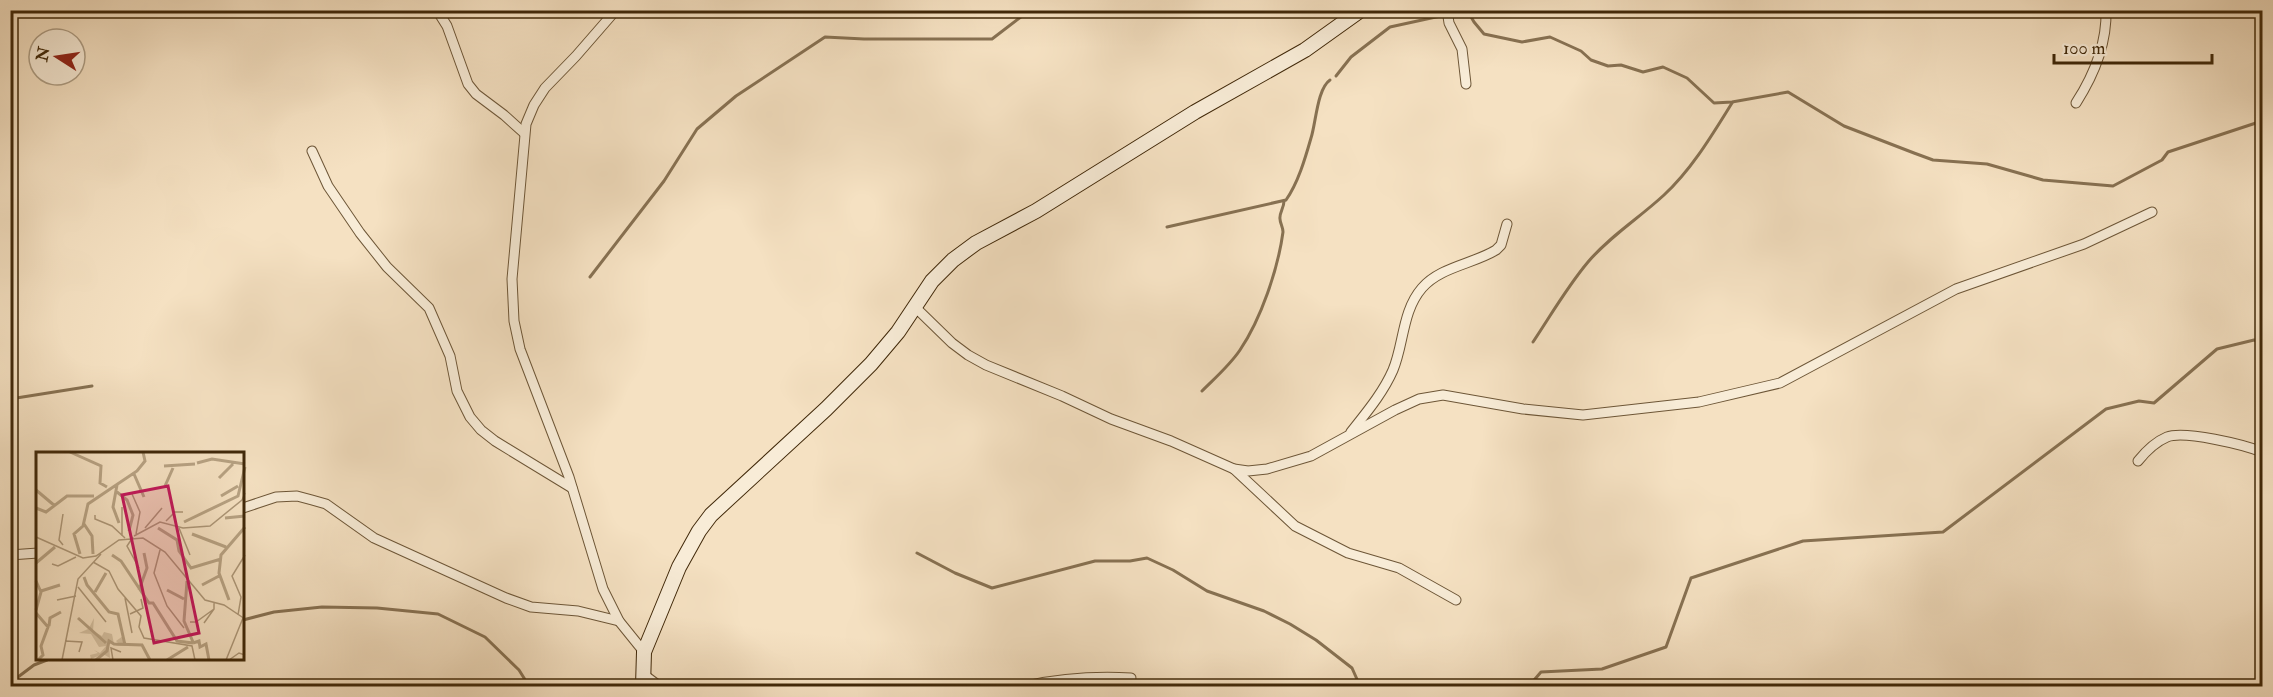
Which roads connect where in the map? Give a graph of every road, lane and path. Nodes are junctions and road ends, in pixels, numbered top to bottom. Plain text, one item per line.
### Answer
1 (437, 10) edge
2 (616, 10) edge
3 (1361, 10) edge
4 (1447, 10) edge
5 (2106, 10) edge
6 (1466, 84) dead end
7 (2076, 104) dead end
8 (524, 132) junction
9 (312, 151) dead end
10 (2152, 212) dead end
11 (1507, 224) dead end
12 (915, 307) junction
13 (1347, 436) junction
14 (2262, 452) edge
15 (2138, 460) dead end
16 (1234, 469) junction
17 (572, 488) junction
18 (244, 508) edge
19 (36, 553) edge
20 (10, 555) edge
21 (1456, 600) dead end
22 (619, 621) junction
23 (644, 652) junction
24 (1131, 678) dead end
25 (643, 680) edge
26 (659, 687) edge
27 (1026, 687) edge

1 - 8 street
2 - 8 street
3 - 12 street
4 - 6 street
5 - 7 street
8 - 17 street
9 - 17 street
10 - 13 street
11 - 13 street
12 - 16 street
12 - 23 street
13 - 16 street
14 - 15 street
16 - 21 street
17 - 22 street
18 - 22 street
19 - 20 street
22 - 23 street
23 - 25 street
24 - 27 street
25 - 26 street

